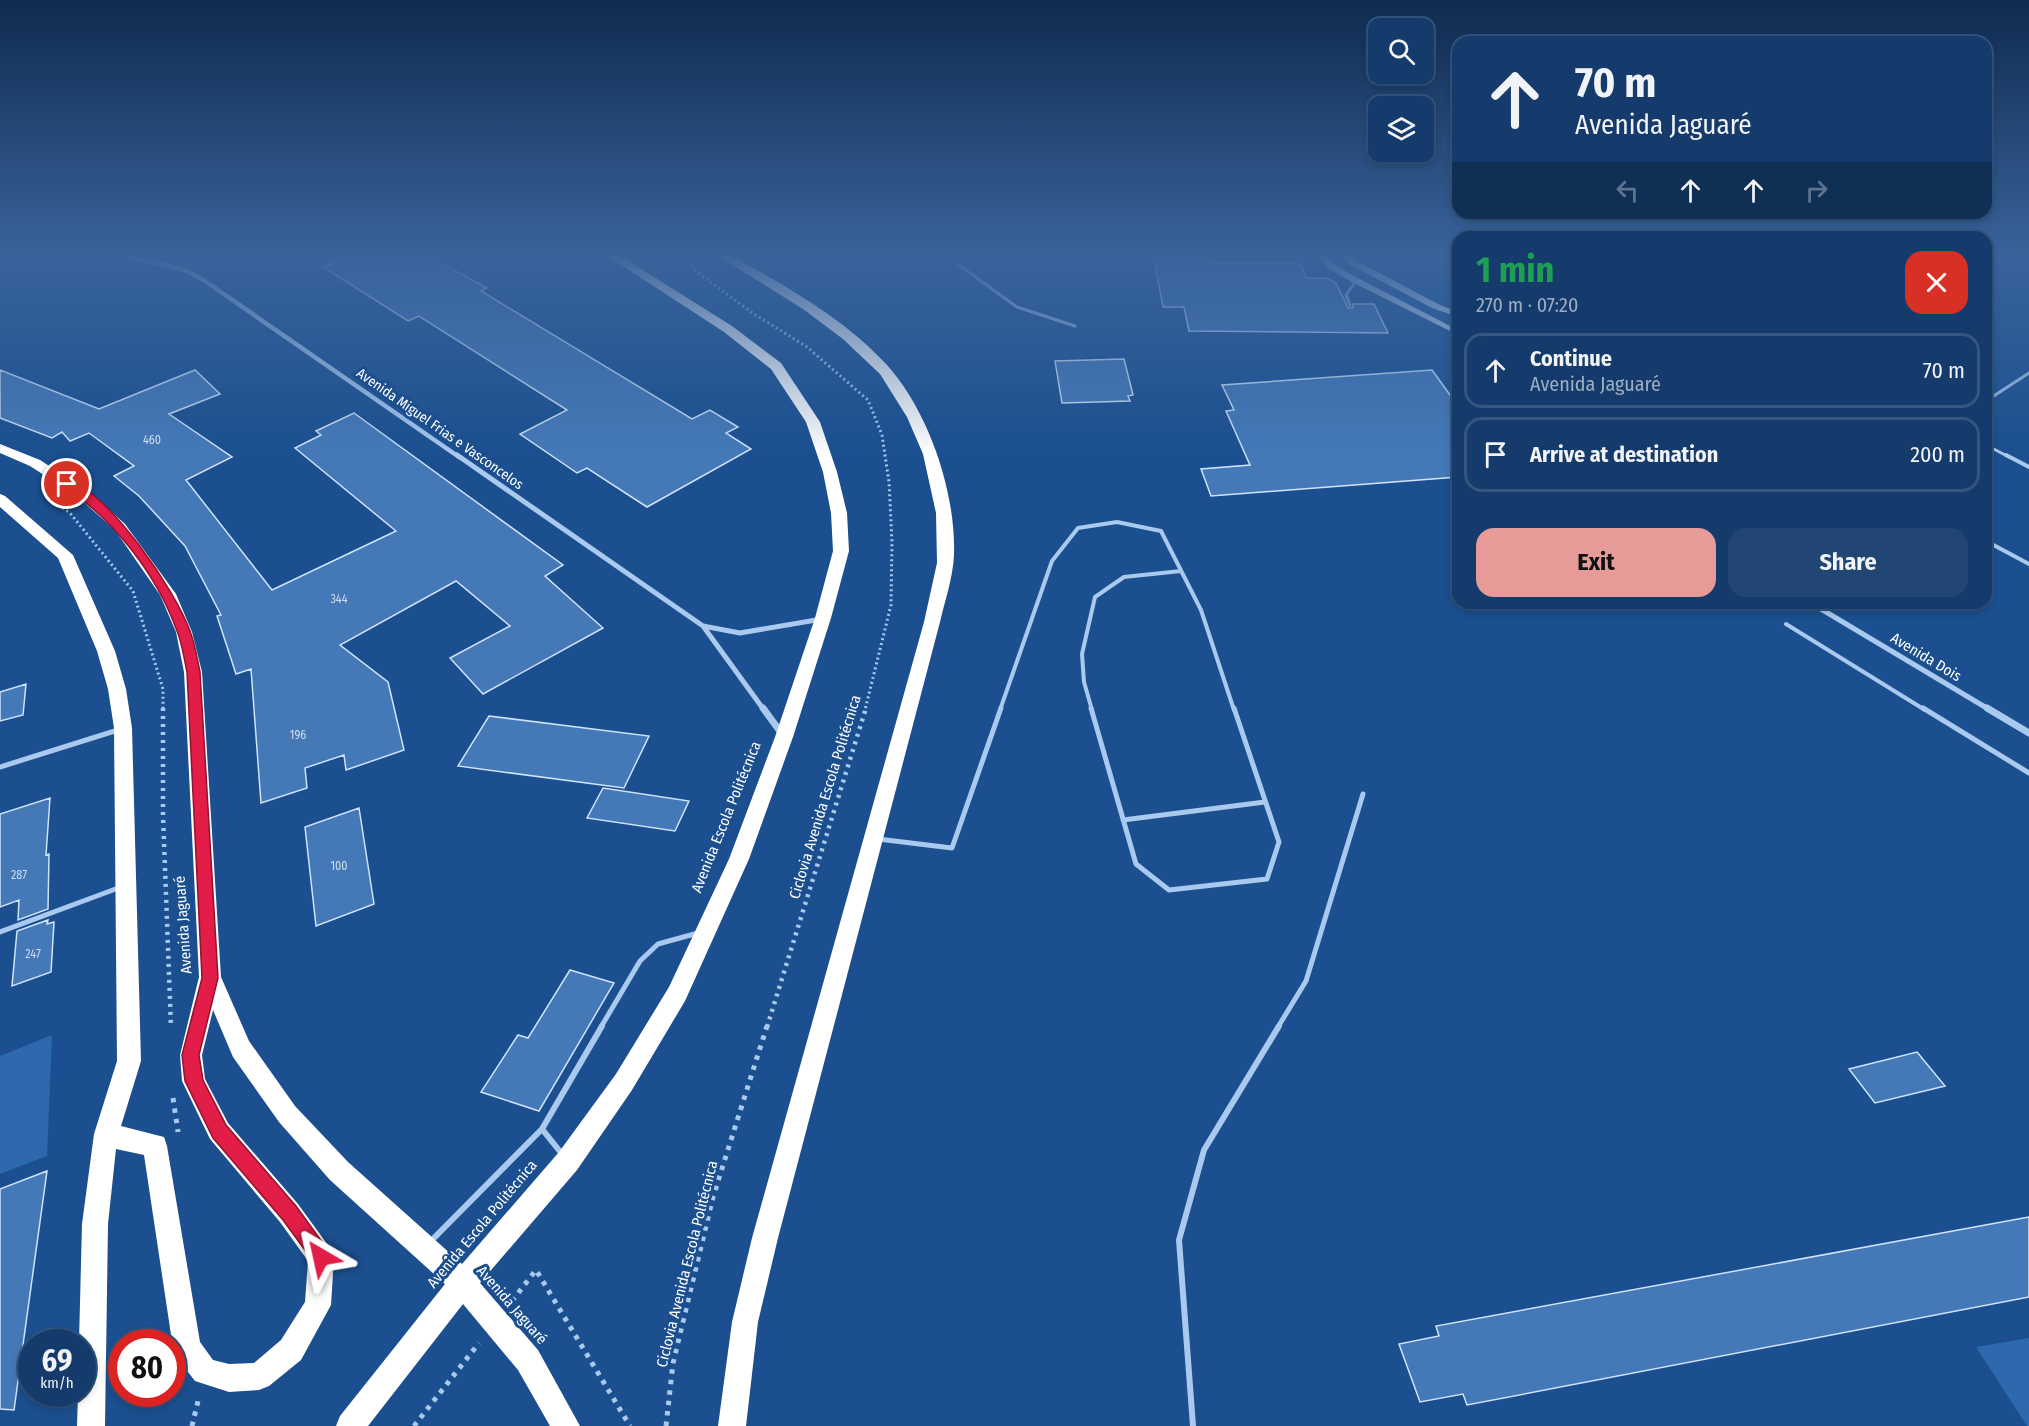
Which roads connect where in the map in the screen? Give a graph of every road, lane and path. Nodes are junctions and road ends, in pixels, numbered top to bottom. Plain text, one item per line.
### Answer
1 (264, 322) edge
2 (716, 322) edge
3 (766, 322) edge
4 (829, 322) edge
5 (1061, 322) edge
6 (1436, 322) edge
7 (1075, 326) dead end
8 (1452, 330) edge
9 (2029, 373) edge
10 (1992, 397) edge
11 (0, 448) edge
12 (1992, 448) edge
13 (2029, 467) edge
14 (0, 499) edge
15 (1992, 544) edge
16 (2029, 564) edge
17 (1181, 571) junction
18 (1821, 609) edge
19 (824, 618) junction
20 (1786, 624) dead end
21 (703, 626) junction
22 (123, 728) junction
23 (2029, 733) edge
24 (784, 737) junction
25 (0, 767) edge
26 (2029, 773) edge
27 (1363, 794) dead end
28 (1265, 802) junction
29 (1123, 820) junction
30 (872, 838) junction
31 (127, 885) junction
32 (706, 930) junction
33 (0, 932) edge
34 (210, 978) junction
35 (543, 1130) junction
36 (106, 1134) junction
37 (568, 1161) junction
38 (424, 1248) junction
39 (536, 1270) dead end
40 (463, 1283) junction
41 (456, 1372) dead end
42 (194, 1418) dead end
43 (91, 1426) edge
44 (192, 1426) edge
45 (350, 1426) edge
46 (414, 1426) edge
47 (566, 1426) edge
48 (630, 1426) edge
49 (666, 1426) edge
50 (732, 1426) edge
51 (1193, 1426) edge

1 - 21 street, Avenida Miguel Frias e Vasconcelos
2 - 19 highway, Avenida Escola Politécnica
3 - 49 path, Ciclovia Avenida Escola Politécnica
4 - 30 highway
5 - 7 lane
6 - 8 street
9 - 10 lane
11 - 34 highway, Avenida Jaguaré
12 - 13 lane
14 - 22 highway
15 - 16 lane
17 - 28 lane
17 - 29 lane
17 - 30 lane
18 - 23 street, Avenida Dois
19 - 21 street, Avenida Miguel Frias e Vasconcelos
19 - 24 highway, Avenida Escola Politécnica
20 - 26 lane
21 - 24 street, Avenida Miguel Frias e Vasconcelos
22 - 25 lane
22 - 31 highway
24 - 32 highway, Avenida Escola Politécnica
27 - 51 lane
28 - 29 lane
28 - 29 lane
30 - 50 highway
31 - 33 lane
31 - 36 highway
32 - 35 lane
32 - 37 highway, Avenida Escola Politécnica
34 - 36 highway
34 - 38 highway, Avenida Jaguaré
35 - 37 lane
35 - 38 lane
36 - 43 highway
37 - 40 highway, Avenida Escola Politécnica
38 - 40 highway, Avenida Jaguaré
39 - 48 path
40 - 45 highway, Avenida Escola Politécnica
40 - 47 highway, Avenida Jaguaré
41 - 46 path
42 - 44 path

